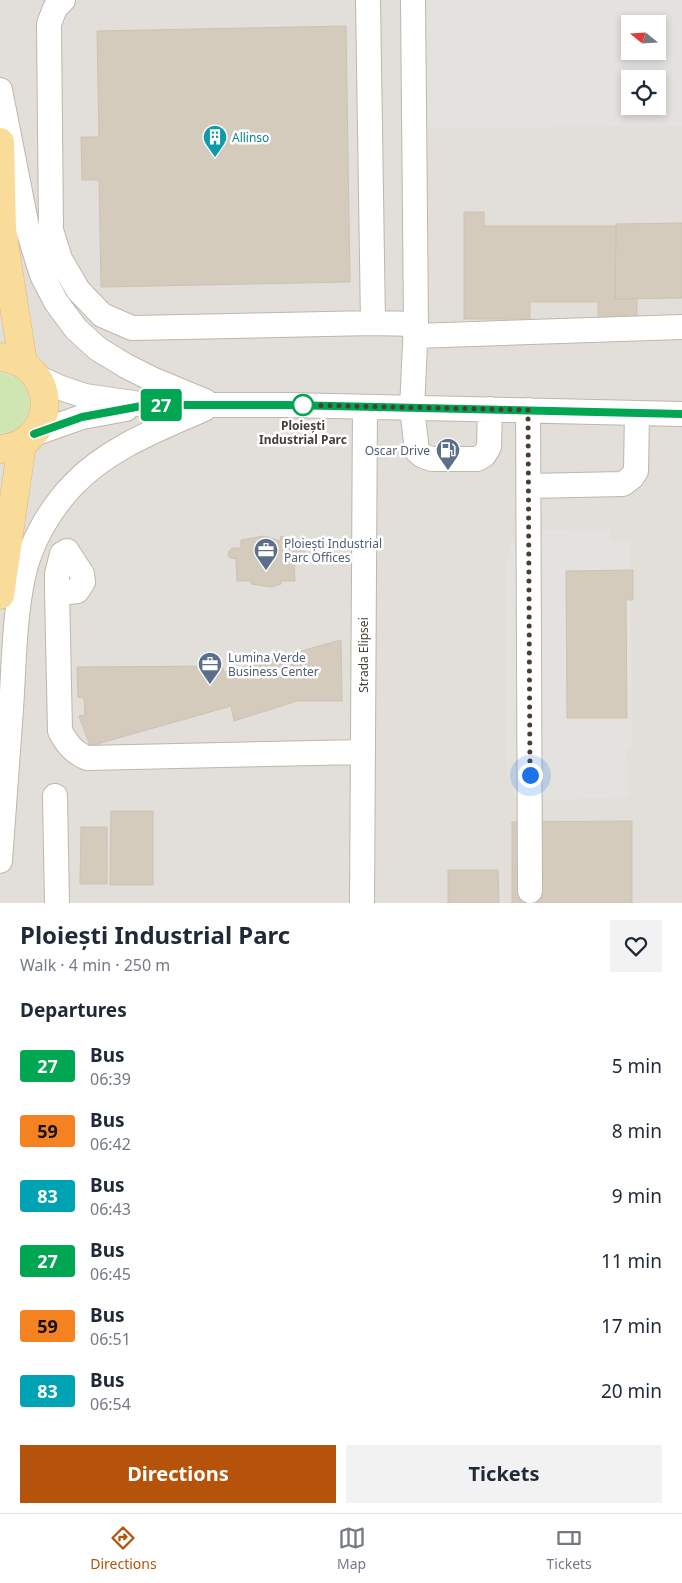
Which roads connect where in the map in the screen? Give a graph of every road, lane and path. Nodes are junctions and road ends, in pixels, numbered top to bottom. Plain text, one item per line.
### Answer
1 (63, 0) edge
2 (368, 0) edge
3 (413, 0) edge
4 (0, 90) edge
5 (0, 142) edge
6 (1, 235) edge
7 (372, 323) junction
8 (682, 327) edge
9 (416, 330) junction
10 (20, 365) edge
11 (147, 405) junction
12 (213, 405) junction
13 (365, 406) junction
14 (412, 408) junction
15 (490, 410) junction
16 (528, 410) junction
17 (638, 413) junction
18 (682, 414) edge
19 (18, 442) edge
20 (528, 486) junction
21 (57, 591) dead end
22 (0, 595) edge
23 (363, 752) junction
24 (55, 796) dead end
25 (0, 861) edge
26 (530, 891) dead end
27 (57, 903) edge
28 (362, 903) edge

1 - 7 street
2 - 7 street
3 - 9 street
4 - 12 street
5 - 6 main road
6 - 10 main road
7 - 9 street
8 - 9 street
9 - 14 street
10 - 11 street
10 - 19 main road
11 - 12 street
11 - 19 street
12 - 13 street
12 - 25 street
13 - 14 street
13 - 23 street, Strada Elipsei
14 - 15 street
14 - 15 street
15 - 16 street
16 - 17 street
16 - 20 street
17 - 18 street
17 - 20 street
19 - 22 main road
20 - 26 street
21 - 23 street
23 - 28 street, Strada Elipsei
24 - 27 street

